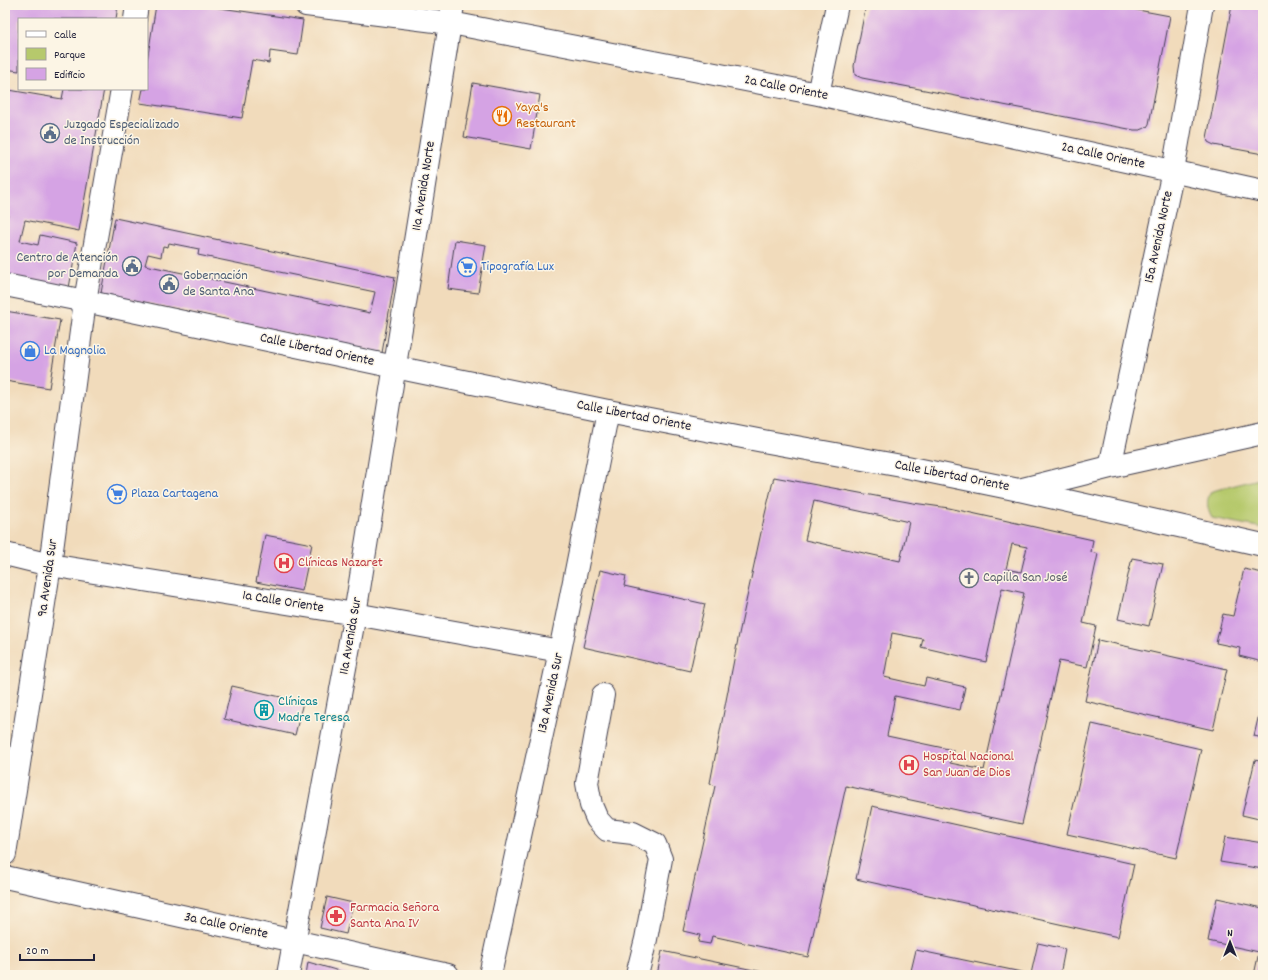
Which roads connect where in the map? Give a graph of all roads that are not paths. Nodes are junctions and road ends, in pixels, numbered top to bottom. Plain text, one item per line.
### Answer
1 (137, 5) edge
2 (306, 5) edge
3 (837, 5) edge
4 (1196, 6) edge
5 (452, 14) edge
6 (135, 18) edge
7 (122, 90) edge
8 (818, 94) junction
9 (1172, 171) junction
10 (1263, 191) edge
11 (5, 285) edge
12 (85, 301) junction
13 (395, 367) junction
14 (608, 411) junction
15 (1263, 433) edge
16 (1110, 467) junction
17 (1019, 490) junction
18 (1263, 545) edge
19 (5, 554) edge
20 (50, 564) junction
21 (355, 614) junction
22 (560, 651) junction
23 (603, 694) dead end
24 (5, 854) edge
25 (5, 877) edge
26 (294, 941) junction
27 (288, 975) edge
28 (448, 975) edge
29 (490, 975) edge
30 (637, 975) edge

1 - 6 street
2 - 5 street, 2a Calle Oriente
3 - 8 street
4 - 9 street, 15a Avenida Norte
5 - 8 street, 2a Calle Oriente
5 - 13 street, 11a Avenida Norte
7 - 12 street, 9a Avenida Sur
8 - 9 street, 2a Calle Oriente
9 - 10 street, 2a Calle Oriente
9 - 16 street, 15a Avenida Norte
11 - 12 street, Calle Libertad Oriente
12 - 13 street, Calle Libertad Oriente
12 - 20 street, 9a Avenida Sur
13 - 14 street, Calle Libertad Oriente
13 - 21 street, 11a Avenida Sur
14 - 17 street, Calle Libertad Oriente
14 - 22 street, 13a Avenida Sur
15 - 16 street
16 - 17 street
17 - 18 street, Calle Libertad Oriente
19 - 20 street, 1a Calle Oriente
20 - 21 street, 1a Calle Oriente
20 - 24 street, 9a Avenida Sur
21 - 22 street, 1a Calle Oriente
21 - 26 street, 11a Avenida Sur
22 - 29 street, 13a Avenida Sur
23 - 30 street
25 - 26 street, 3a Calle Oriente
26 - 27 street, 11a Avenida Sur
26 - 28 street, 3a Calle Oriente

